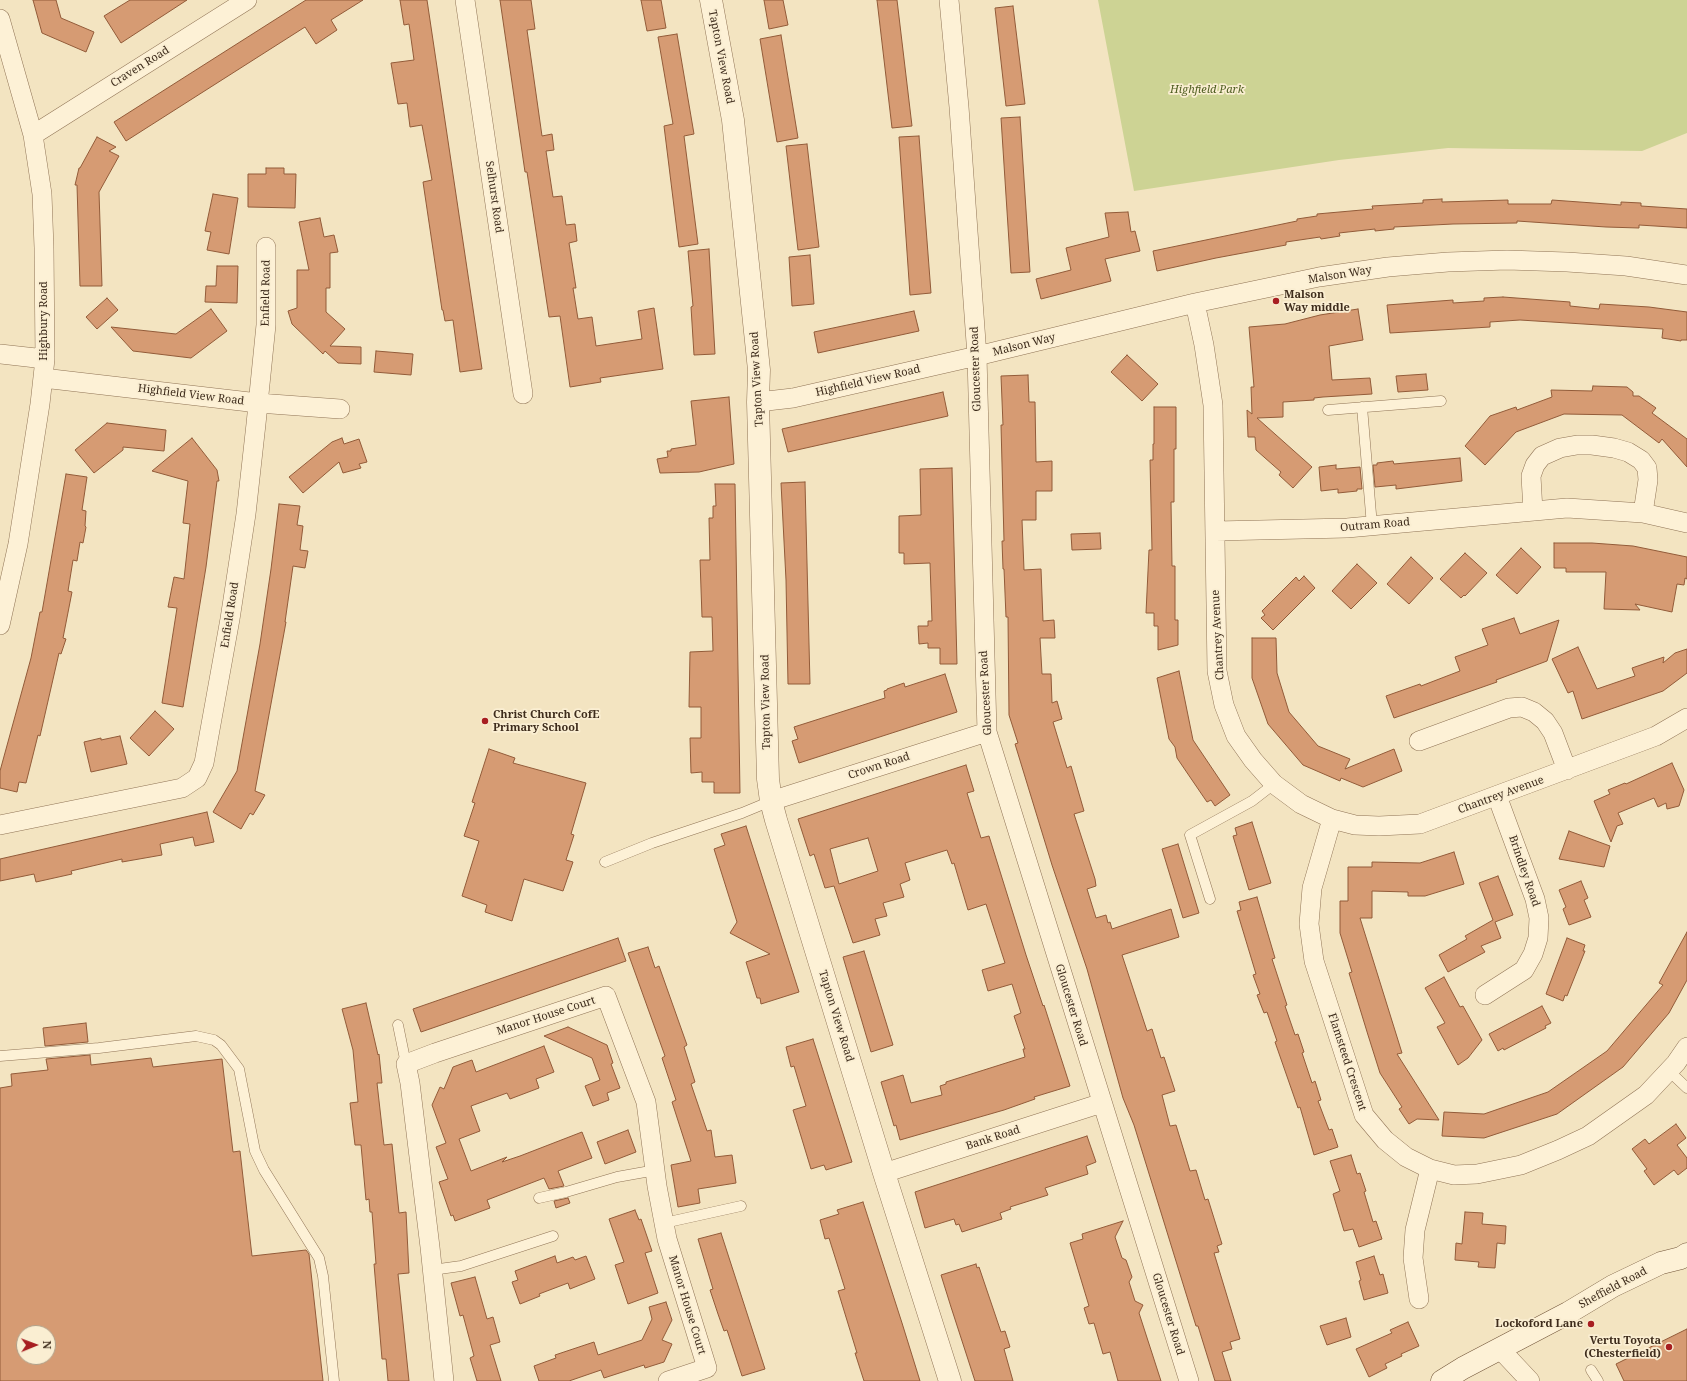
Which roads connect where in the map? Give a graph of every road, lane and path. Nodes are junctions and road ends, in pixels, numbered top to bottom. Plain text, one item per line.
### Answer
1 (247, 0) edge
2 (464, 0) edge
3 (711, 0) edge
4 (949, 0) edge
5 (0, 19) edge
6 (33, 135) junction
7 (266, 247) dead end
8 (1687, 275) edge
9 (1195, 303) junction
10 (0, 354) edge
11 (977, 356) junction
12 (44, 359) junction
13 (43, 378) junction
14 (523, 394) dead end
15 (1441, 401) dead end
16 (758, 402) junction
17 (258, 403) junction
18 (1362, 408) junction
19 (340, 409) dead end
20 (1328, 410) dead end
21 (1533, 511) junction
22 (1643, 513) junction
23 (1687, 523) edge
24 (1372, 526) junction
25 (1216, 531) junction
26 (0, 625) edge
27 (1687, 718) edge
28 (987, 732) junction
29 (1419, 741) dead end
30 (1567, 770) junction
31 (1274, 784) junction
32 (1497, 796) junction
33 (771, 801) junction
34 (1332, 819) junction
35 (0, 825) edge
36 (604, 862) dead end
37 (1210, 899) dead end
38 (1485, 995) dead end
39 (398, 1025) dead end
40 (1687, 1047) edge
41 (0, 1056) edge
42 (406, 1064) junction
43 (1669, 1071) junction
44 (1687, 1088) edge
45 (1102, 1103) junction
46 (1430, 1169) junction
47 (656, 1170) junction
48 (884, 1173) junction
49 (539, 1198) dead end
50 (742, 1206) dead end
51 (664, 1223) junction
52 (552, 1236) dead end
53 (1685, 1257) edge
54 (432, 1270) junction
55 (1419, 1300) dead end
56 (1500, 1349) junction
57 (1591, 1370) dead end
58 (334, 1381) edge
59 (444, 1381) edge
60 (668, 1381) edge
61 (950, 1381) edge
62 (1189, 1381) edge
63 (1442, 1381) edge
64 (1530, 1381) edge
65 (1598, 1381) edge

1 - 6 street, Craven Road
2 - 14 street, Selhurst Road
3 - 16 street, Tapton View Road
4 - 11 street, Gloucester Road
5 - 6 street, Highbury Road
6 - 12 street, Highbury Road
7 - 17 street, Enfield Road
8 - 9 street, Malson Way
9 - 11 street, Malson Way
9 - 25 street, Chantrey Avenue
10 - 12 street
11 - 16 street, Highfield View Road
11 - 28 street, Gloucester Road
12 - 13 street, Highbury Road
13 - 17 street, Highfield View Road
13 - 26 street, Highbury Road
15 - 18 lane
16 - 33 street, Tapton View Road
17 - 19 street, Highfield View Road
17 - 35 street, Enfield Road
18 - 20 lane
18 - 24 lane
21 - 22 street, Outram Road
21 - 22 street
21 - 24 street, Outram Road
22 - 23 street, Outram Road
24 - 25 street, Outram Road
25 - 31 street, Chantrey Avenue
27 - 30 street, Chantrey Avenue
28 - 33 street, Crown Road
28 - 45 street, Gloucester Road
29 - 30 street
30 - 32 street, Chantrey Avenue
31 - 34 street, Chantrey Avenue
31 - 37 lane
32 - 34 street, Chantrey Avenue
32 - 38 street, Brindley Road
33 - 36 lane
33 - 48 street, Tapton View Road
34 - 46 street, Flamsteed Crescent
39 - 42 lane
40 - 43 street, Flamsteed Crescent
41 - 58 lane
42 - 47 street, Manor House Court
42 - 54 street
43 - 44 lane
43 - 46 street, Flamsteed Crescent
45 - 48 street, Bank Road
45 - 62 street, Gloucester Road
46 - 55 street
47 - 49 lane
47 - 51 street, Manor House Court
48 - 61 street, Tapton View Road
50 - 51 lane
51 - 60 street, Manor House Court
52 - 54 lane
53 - 56 street, Sheffield Road
54 - 59 street
56 - 63 street, Sheffield Road
56 - 64 street
57 - 65 lane

